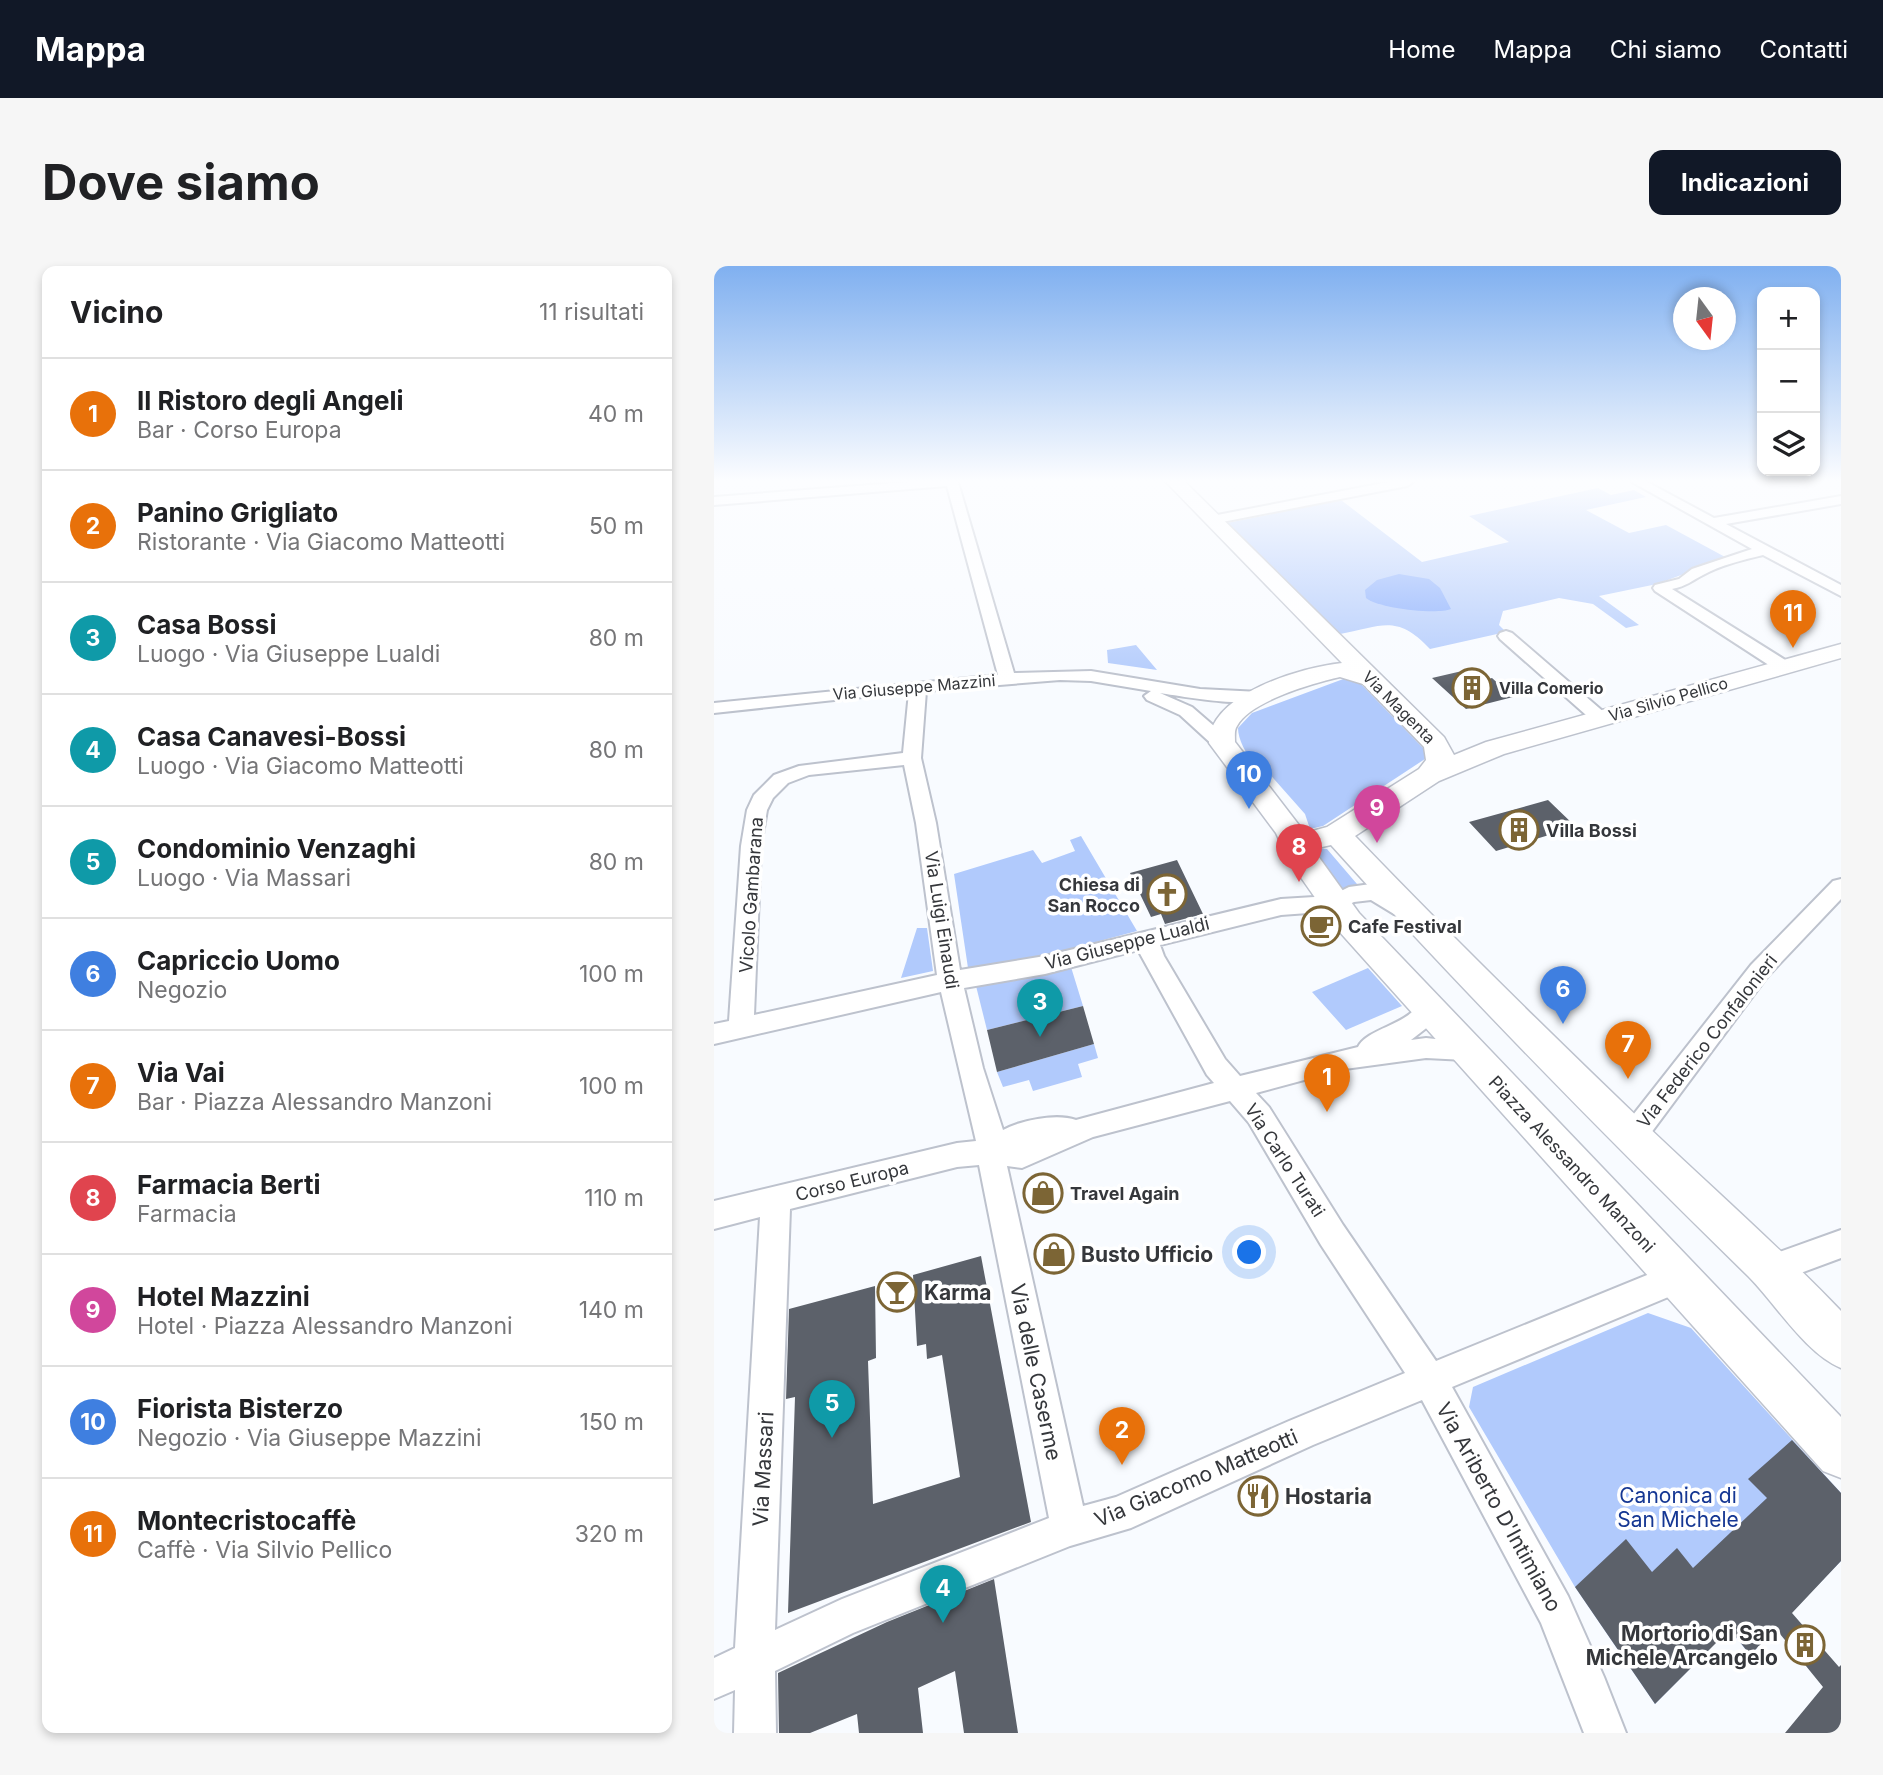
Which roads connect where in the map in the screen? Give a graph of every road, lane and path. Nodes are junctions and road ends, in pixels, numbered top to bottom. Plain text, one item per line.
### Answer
1 (971, 550) edge
2 (1243, 550) edge
3 (1762, 550) edge
4 (1764, 550) edge
5 (1841, 591) edge
6 (1506, 636) dead end
7 (1337, 644) junction
8 (1841, 651) edge
9 (1784, 667) junction
10 (1327, 672) junction
11 (1007, 678) junction
12 (1371, 679) junction
13 (1114, 681) junction
14 (918, 686) junction
15 (1260, 697) junction
16 (714, 708) edge
17 (1600, 718) junction
18 (1222, 743) junction
19 (1435, 743) junction
20 (1496, 748) junction
21 (912, 758) junction
22 (1429, 775) junction
23 (1290, 831) junction
24 (1337, 834) junction
25 (1841, 886) edge
26 (1335, 903) junction
27 (1414, 917) junction
28 (1146, 938) junction
29 (950, 981) junction
30 (1422, 1004) junction
31 (741, 1028) junction
32 (714, 1034) edge
33 (1465, 1050) junction
34 (1345, 1059) junction
35 (1237, 1088) junction
36 (1632, 1137) junction
37 (992, 1151) junction
38 (776, 1200) junction
39 (714, 1215) edge
40 (1002, 1217) joint
41 (1841, 1244) edge
42 (1771, 1269) junction
43 (1679, 1277) junction
44 (1841, 1345) edge
45 (1429, 1380) junction
46 (1832, 1437) edge
47 (1070, 1528) junction
48 (754, 1659) junction
49 (714, 1679) edge
50 (755, 1733) edge
51 (1605, 1733) edge

1 - 11 street
2 - 7 street, Via Magenta
3 - 9 street
4 - 5 street
6 - 17 street
7 - 10 street, Via Magenta
7 - 12 street, Via Magenta
8 - 9 street, Via Silvio Pellico
9 - 17 street, Via Silvio Pellico
10 - 12 street
10 - 15 street
11 - 13 street, Via Giuseppe Mazzini
11 - 14 street, Via Giuseppe Mazzini
12 - 19 street, Via Magenta
13 - 15 street, Via Giuseppe Mazzini
13 - 18 street, Via Giuseppe Mazzini
14 - 16 street, Via Giuseppe Mazzini
14 - 21 street, Via Luigi Einaudi
15 - 18 street
17 - 20 street, Via Silvio Pellico
18 - 23 street, Via Giuseppe Mazzini
19 - 20 street, Via Silvio Pellico
19 - 22 street, Via Magenta
20 - 22 street, Via Silvio Pellico
21 - 29 street, Via Luigi Einaudi
21 - 31 street, Vicolo Gambarana
22 - 24 street, Via Silvio Pellico
23 - 24 street, Via Silvio Pellico
23 - 26 street, Piazza Alessandro Manzoni
24 - 27 street
25 - 36 street, Via Federico Confalonieri
26 - 27 street
26 - 28 street, Via Giuseppe Lualdi
26 - 30 street, Piazza Alessandro Manzoni
27 - 36 street
28 - 29 street, Via Giuseppe Lualdi
28 - 35 street, Via Carlo Turati
29 - 31 street, Via Giuseppe Lualdi
29 - 37 street, Via Luigi Einaudi
30 - 33 street, Piazza Alessandro Manzoni
30 - 34 street, Corso Europa
31 - 32 street, Via Giuseppe Lualdi
33 - 34 street, Corso Europa
33 - 43 street, Piazza Alessandro Manzoni
34 - 35 street, Corso Europa
35 - 37 street, Corso Europa
35 - 45 street, Via Carlo Turati
36 - 42 street
37 - 38 street, Corso Europa
37 - 40 street, Via Luigi Einaudi
38 - 39 street, Corso Europa
38 - 48 street, Via Massari
40 - 47 street, Via delle Caserme
41 - 42 street
42 - 44 street
43 - 45 street, Via Giacomo Matteotti
43 - 46 street, Piazza Alessandro Manzoni
45 - 47 street, Via Giacomo Matteotti
45 - 51 street, Via Ariberto D'Intimiano
47 - 48 street, Via Giacomo Matteotti
48 - 49 street, Via Giacomo Matteotti
48 - 50 street, Via Massari

